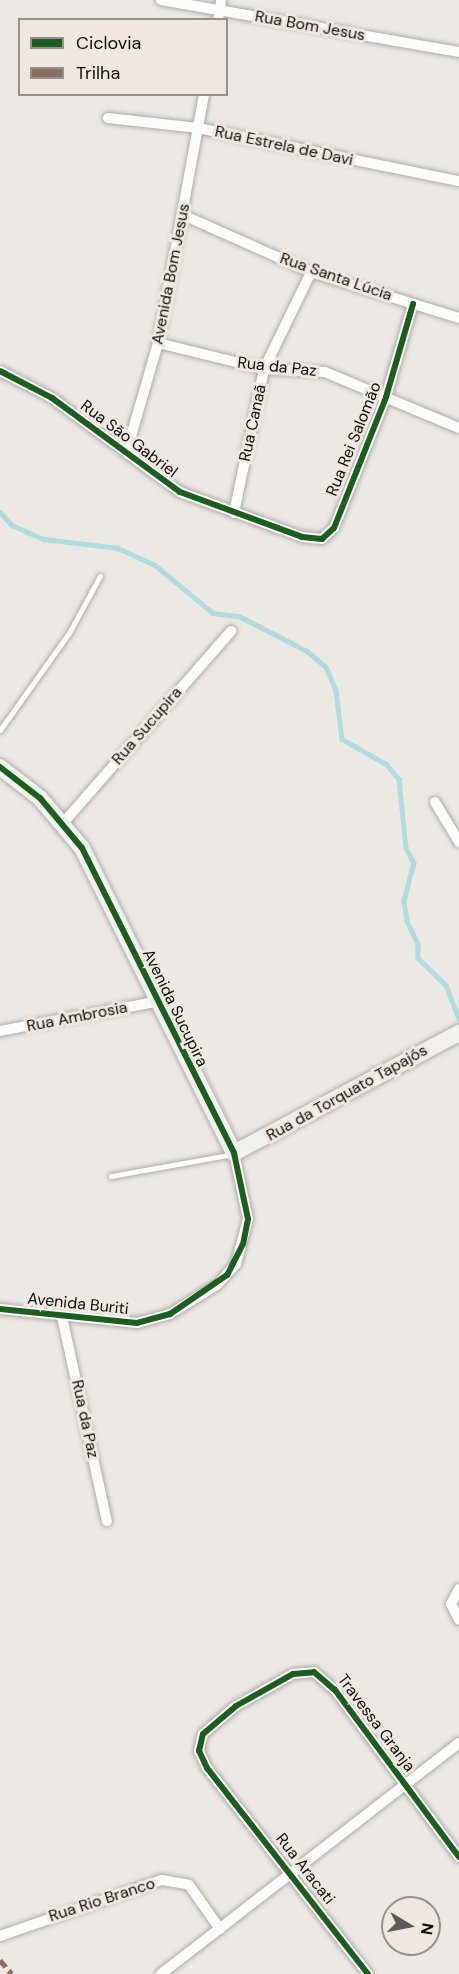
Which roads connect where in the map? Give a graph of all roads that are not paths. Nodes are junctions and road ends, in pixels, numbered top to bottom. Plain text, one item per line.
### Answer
1 (161, 0) edge
2 (219, 10) edge
3 (459, 52) edge
4 (204, 96) edge
5 (108, 118) dead end
6 (198, 128) junction
7 (459, 181) edge
8 (183, 215) junction
9 (311, 272) junction
10 (413, 304) junction
11 (459, 318) edge
12 (158, 343) junction
13 (264, 369) junction
14 (0, 371) edge
15 (386, 397) junction
16 (459, 428) edge
17 (126, 450) junction
18 (234, 513) junction
19 (338, 516) joint
20 (100, 576) dead end
21 (231, 631) dead end
22 (0, 730) edge
23 (0, 766) edge
24 (435, 802) dead end
25 (63, 822) junction
26 (459, 842) edge
27 (155, 1002) junction
28 (0, 1031) edge
29 (459, 1032) edge
30 (234, 1153) junction
31 (111, 1176) dead end
32 (0, 1309) edge
33 (62, 1317) junction
34 (107, 1521) dead end
35 (459, 1588) edge
36 (459, 1620) edge
37 (459, 1743) edge
38 (217, 1782) joint
39 (406, 1786) junction
40 (459, 1857) edge
41 (292, 1873) junction
42 (220, 1929) junction
43 (0, 1936) edge
44 (161, 1974) edge
45 (368, 1974) edge

1 - 2 street, Rua Bom Jesus
2 - 3 street, Rua Bom Jesus
4 - 6 street, Avenida Bom Jesus
5 - 6 street, Rua Estrela de Davi
6 - 7 street, Rua Estrela de Davi
6 - 8 street, Avenida Bom Jesus
8 - 9 street, Rua Santa Lúcia
8 - 12 street, Avenida Bom Jesus
9 - 10 street, Rua Santa Lúcia
9 - 13 street, Rua Canaã
10 - 11 street, Rua Santa Lúcia
10 - 15 street, Rua Rei Salomão
12 - 13 street, Rua da Paz
12 - 17 street, Avenida Bom Jesus
13 - 15 street, Rua da Paz
13 - 18 street, Rua Canaã
14 - 17 street, Rua São Gabriel
15 - 16 street, Rua da Paz
15 - 19 street, Rua Rei Salomão
17 - 18 street, Rua São Gabriel
18 - 19 street, Rua São Gabriel
20 - 22 lane
21 - 25 street, Rua Sucupira
23 - 25 street, Avenida Sucupira
24 - 26 street
25 - 27 street, Avenida Sucupira
27 - 28 street, Rua Ambrosia
27 - 30 street, Avenida Sucupira
29 - 30 street, Rua da Torquato Tapajós
30 - 31 lane
30 - 33 street, Avenida Buriti
32 - 33 street, Avenida Buriti
33 - 34 street, Rua da Paz
35 - 36 street
37 - 39 street
38 - 39 street, Travessa Granja
38 - 41 street, Rua Aracati
39 - 40 street, Travessa Granja
39 - 41 street
41 - 42 street
41 - 45 street, Rua Aracati
42 - 43 street, Rua Rio Branco
42 - 44 street

